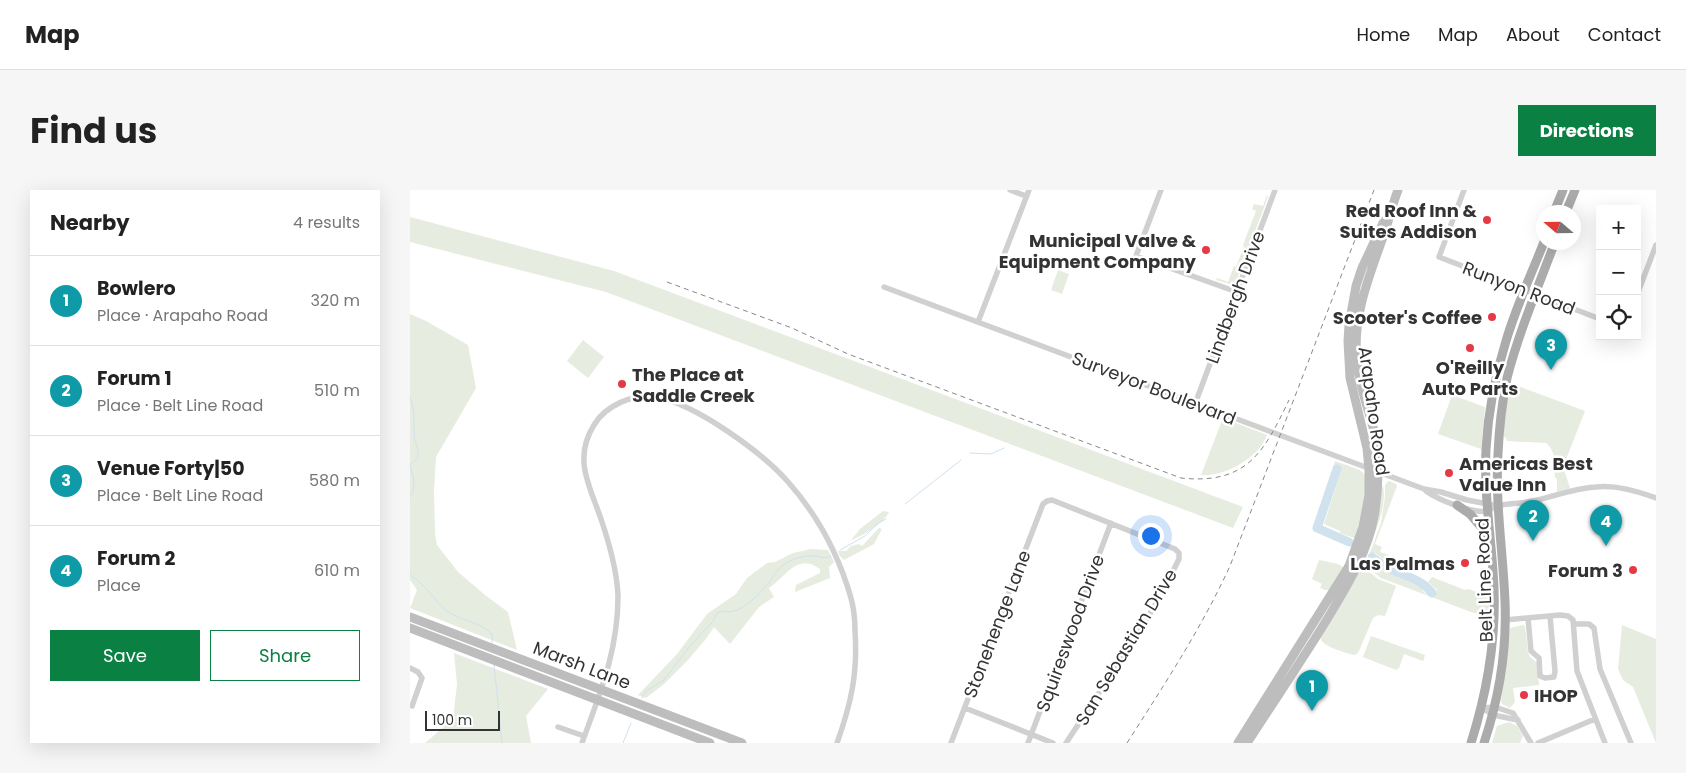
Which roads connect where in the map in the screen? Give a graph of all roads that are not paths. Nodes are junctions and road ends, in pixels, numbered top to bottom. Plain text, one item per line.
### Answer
1 (1010, 190) edge
2 (1161, 190) edge
3 (1275, 190) edge
4 (1398, 190) edge
5 (1464, 190) edge
6 (1563, 190) edge
7 (1573, 190) edge
8 (1027, 193) edge
9 (1557, 205) edge
10 (1568, 205) edge
11 (1656, 245) edge
12 (1541, 250) edge
13 (1552, 250) edge
14 (1641, 284) edge
15 (884, 287) dead end
16 (1525, 290) junction
17 (1237, 292) junction
18 (1535, 294) junction
19 (1596, 317) edge
20 (978, 322) junction
21 (1492, 402) junction
22 (1195, 404) junction
23 (1502, 404) junction
24 (1374, 470) junction
25 (1424, 489) junction
26 (1656, 498) edge
27 (1456, 505) junction
28 (1498, 506) junction
29 (1486, 507) junction
30 (1111, 523) junction
31 (1489, 536) junction
32 (1550, 616) junction
33 (410, 617) edge
34 (1528, 618) junction
35 (1505, 620) junction
36 (1574, 624) junction
37 (410, 628) edge
38 (410, 668) edge
39 (601, 690) junction
40 (598, 700) junction
41 (412, 706) dead end
42 (965, 708) junction
43 (1482, 708) junction
44 (1494, 711) junction
45 (1594, 719) junction
46 (558, 727) dead end
47 (1032, 735) junction
48 (584, 736) junction
49 (582, 743) edge
50 (710, 743) edge
51 (742, 743) edge
52 (837, 743) edge
53 (951, 743) edge
54 (1028, 743) edge
55 (1053, 743) edge
56 (1066, 743) edge
57 (1238, 743) edge
58 (1246, 743) edge
59 (1470, 743) edge
60 (1484, 743) edge
61 (1531, 743) edge
62 (1538, 743) edge
63 (1605, 743) edge
64 (1631, 743) edge

1 - 8 street
2 - 17 street
3 - 17 street, Lindbergh Drive
4 - 24 main road, Arapaho Road
5 - 16 street, Runyon Road
6 - 9 main road
7 - 10 main road
8 - 20 street
11 - 14 street
12 - 16 main road, Belt Line Road
13 - 18 main road, Belt Line Road
15 - 20 street, Surveyor Boulevard
16 - 18 street, Runyon Road
16 - 21 main road, Belt Line Road
17 - 22 street, Lindbergh Drive
18 - 19 street, Runyon Road
18 - 23 main road, Belt Line Road
20 - 22 street, Surveyor Boulevard
21 - 23 main road
21 - 29 main road, Belt Line Road
22 - 24 street, Surveyor Boulevard
23 - 28 main road, Belt Line Road
24 - 25 street, Surveyor Boulevard
24 - 57 main road, Arapaho Road
24 - 58 main road, Arapaho Road
25 - 27 street, Surveyor Boulevard
25 - 29 street, Surveyor Boulevard
26 - 28 street
27 - 29 street, Surveyor Boulevard
27 - 31 main road
28 - 29 street
28 - 35 main road, Belt Line Road
29 - 31 main road, Belt Line Road
30 - 42 street, Stonehenge Lane
30 - 47 street, Squireswood Drive
30 - 56 street, San Sebastian Drive
31 - 43 main road, Belt Line Road
32 - 34 street
32 - 34 street
32 - 36 street
33 - 39 main road, Marsh Lane
34 - 35 street
35 - 44 main road, Belt Line Road
36 - 45 street
36 - 64 street
37 - 40 main road, Marsh Lane
38 - 41 street
39 - 40 street
39 - 51 main road, Marsh Lane
39 - 52 street
40 - 48 street
40 - 50 main road, Marsh Lane
42 - 47 street
42 - 53 street, Stonehenge Lane
43 - 44 street
43 - 59 main road, Belt Line Road
44 - 60 main road, Belt Line Road
44 - 61 street
45 - 62 street
45 - 63 street
46 - 48 street
47 - 54 street, Squireswood Drive
47 - 55 street
48 - 49 street

